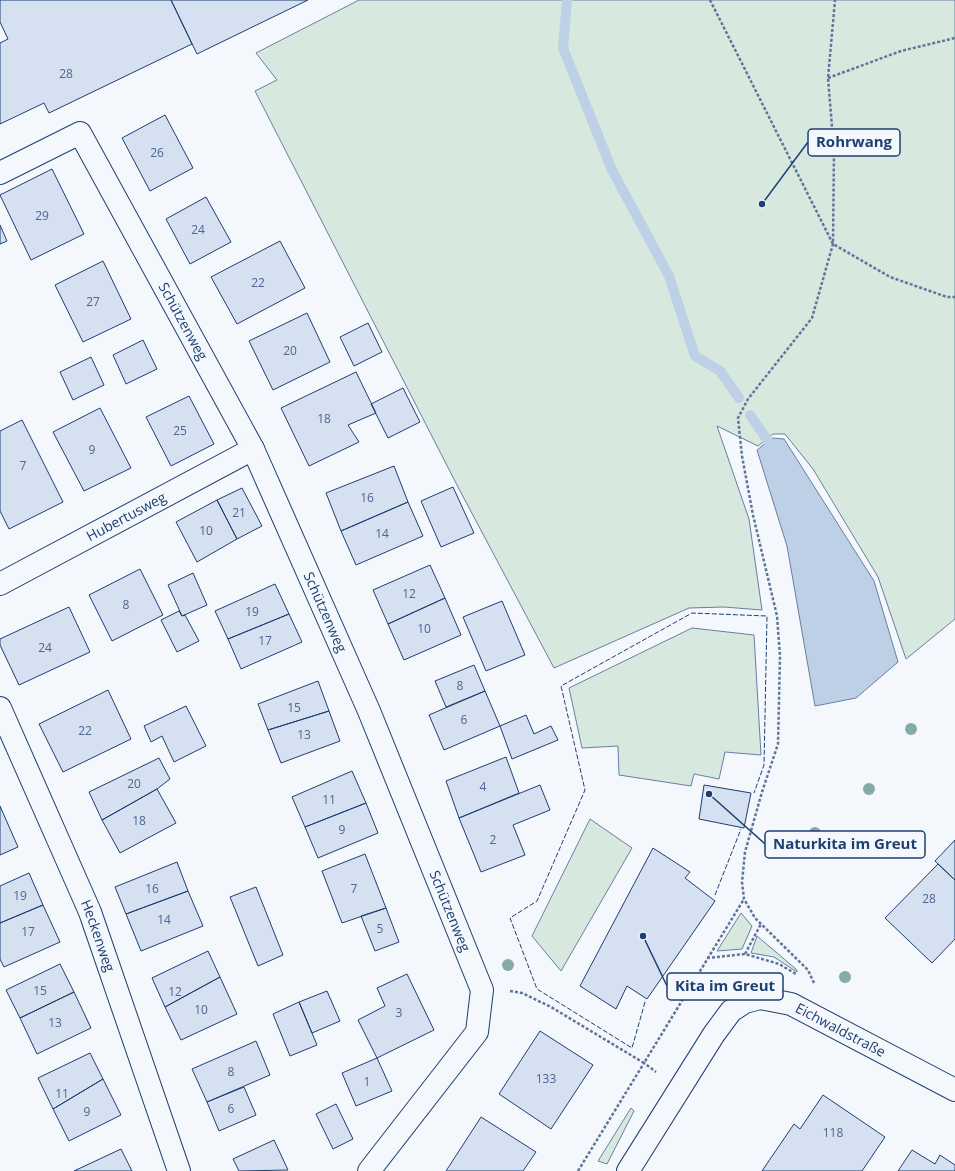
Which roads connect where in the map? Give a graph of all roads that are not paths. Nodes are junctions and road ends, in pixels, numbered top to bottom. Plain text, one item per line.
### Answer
1 (0, 173) edge
2 (253, 449) junction
3 (0, 584) edge
4 (0, 708) edge
5 (955, 1090) edge
6 (179, 1171) edge
7 (370, 1171) edge
8 (628, 1171) edge

1 - 2 street, Schützenweg
2 - 3 street, Hubertusweg
2 - 7 street, Schützenweg
4 - 6 street, Heckenweg
5 - 8 street, Eichwaldstraße

